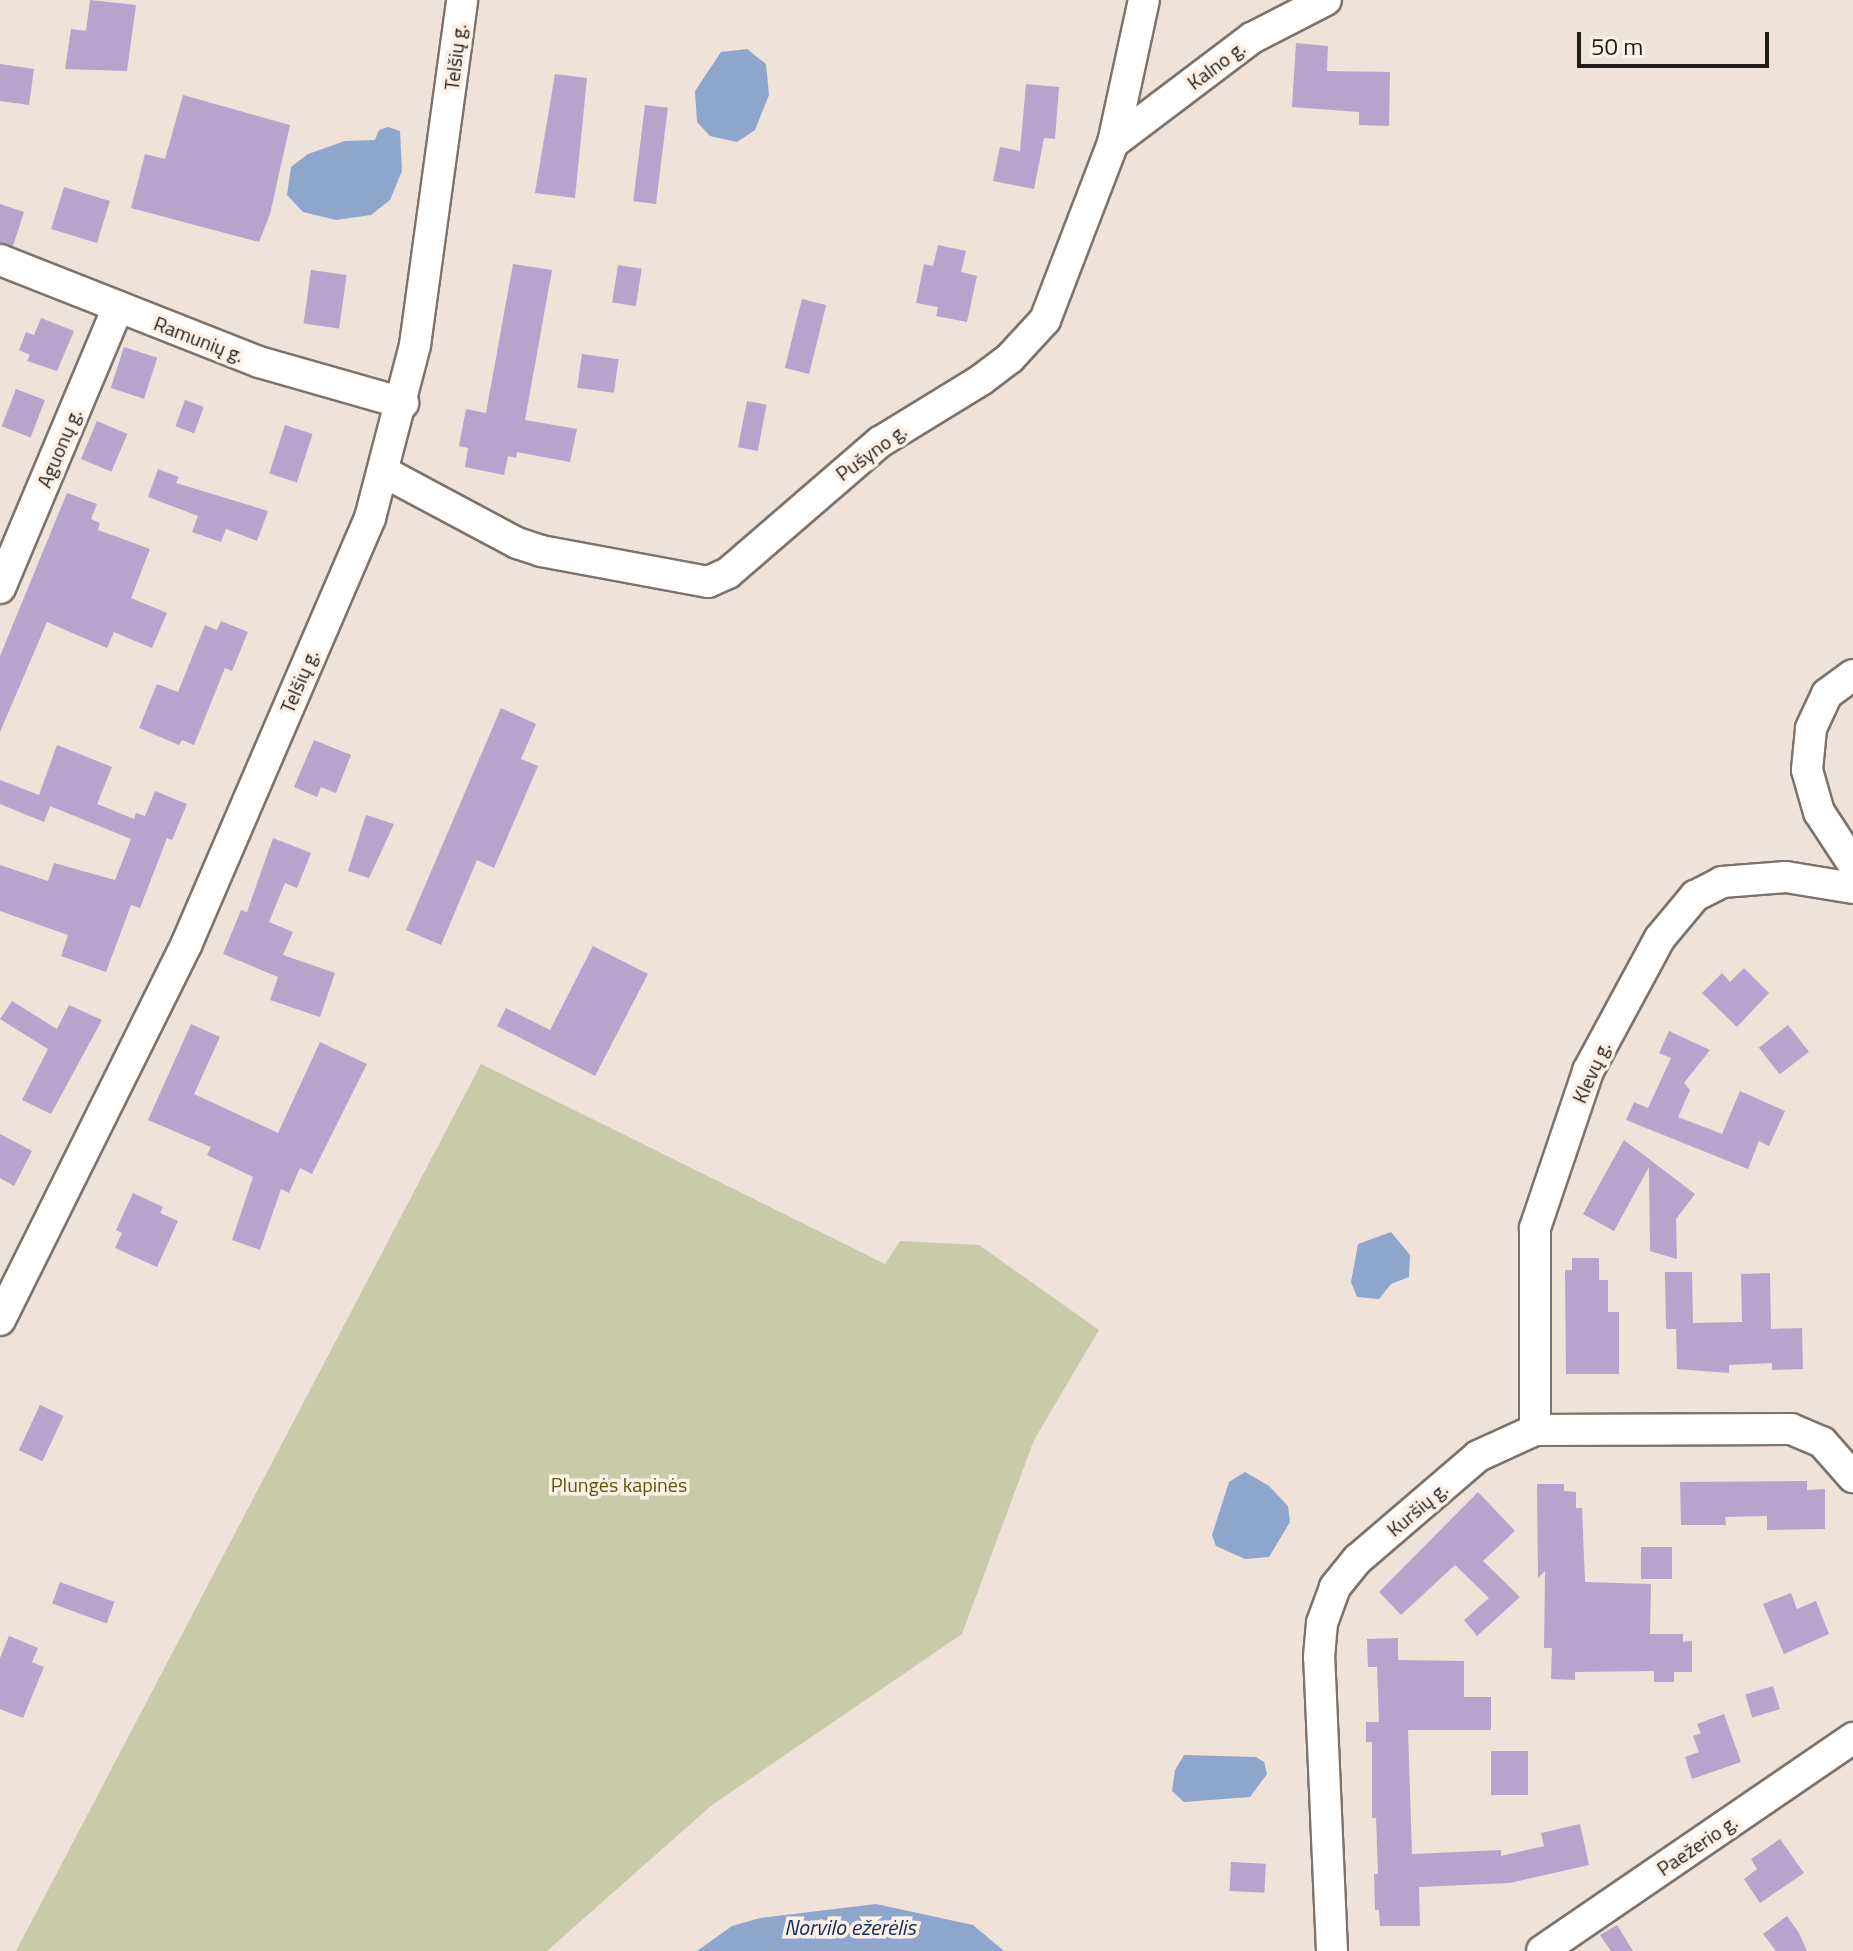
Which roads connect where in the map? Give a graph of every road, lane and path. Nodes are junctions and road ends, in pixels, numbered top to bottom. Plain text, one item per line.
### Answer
1 (462, 0) edge
2 (1144, 0) edge
3 (1326, 0) edge
4 (1113, 143) junction
5 (0, 260) edge
6 (118, 307) junction
7 (403, 403) junction
8 (384, 472) junction
9 (0, 588) edge
10 (1853, 675) edge
11 (1853, 864) edge
12 (1853, 888) edge
13 (0, 1320) edge
14 (1535, 1430) junction
15 (1853, 1477) edge
16 (1853, 1738) edge
17 (1332, 1951) edge
18 (1542, 1951) edge

1 - 7 street, Telšių g.
2 - 4 street, Pušyno g.
3 - 4 street, Kalno g.
4 - 8 street, Pušyno g.
5 - 6 street, Ramunių g.
6 - 7 street, Ramunių g.
6 - 9 street, Aguonų g.
7 - 8 street, Telšių g.
8 - 13 street, Telšių g.
10 - 11 street
12 - 14 street, Klevų g.
14 - 15 street, Kuršių g.
14 - 17 street, Kuršių g.
16 - 18 street, Paežerio g.

